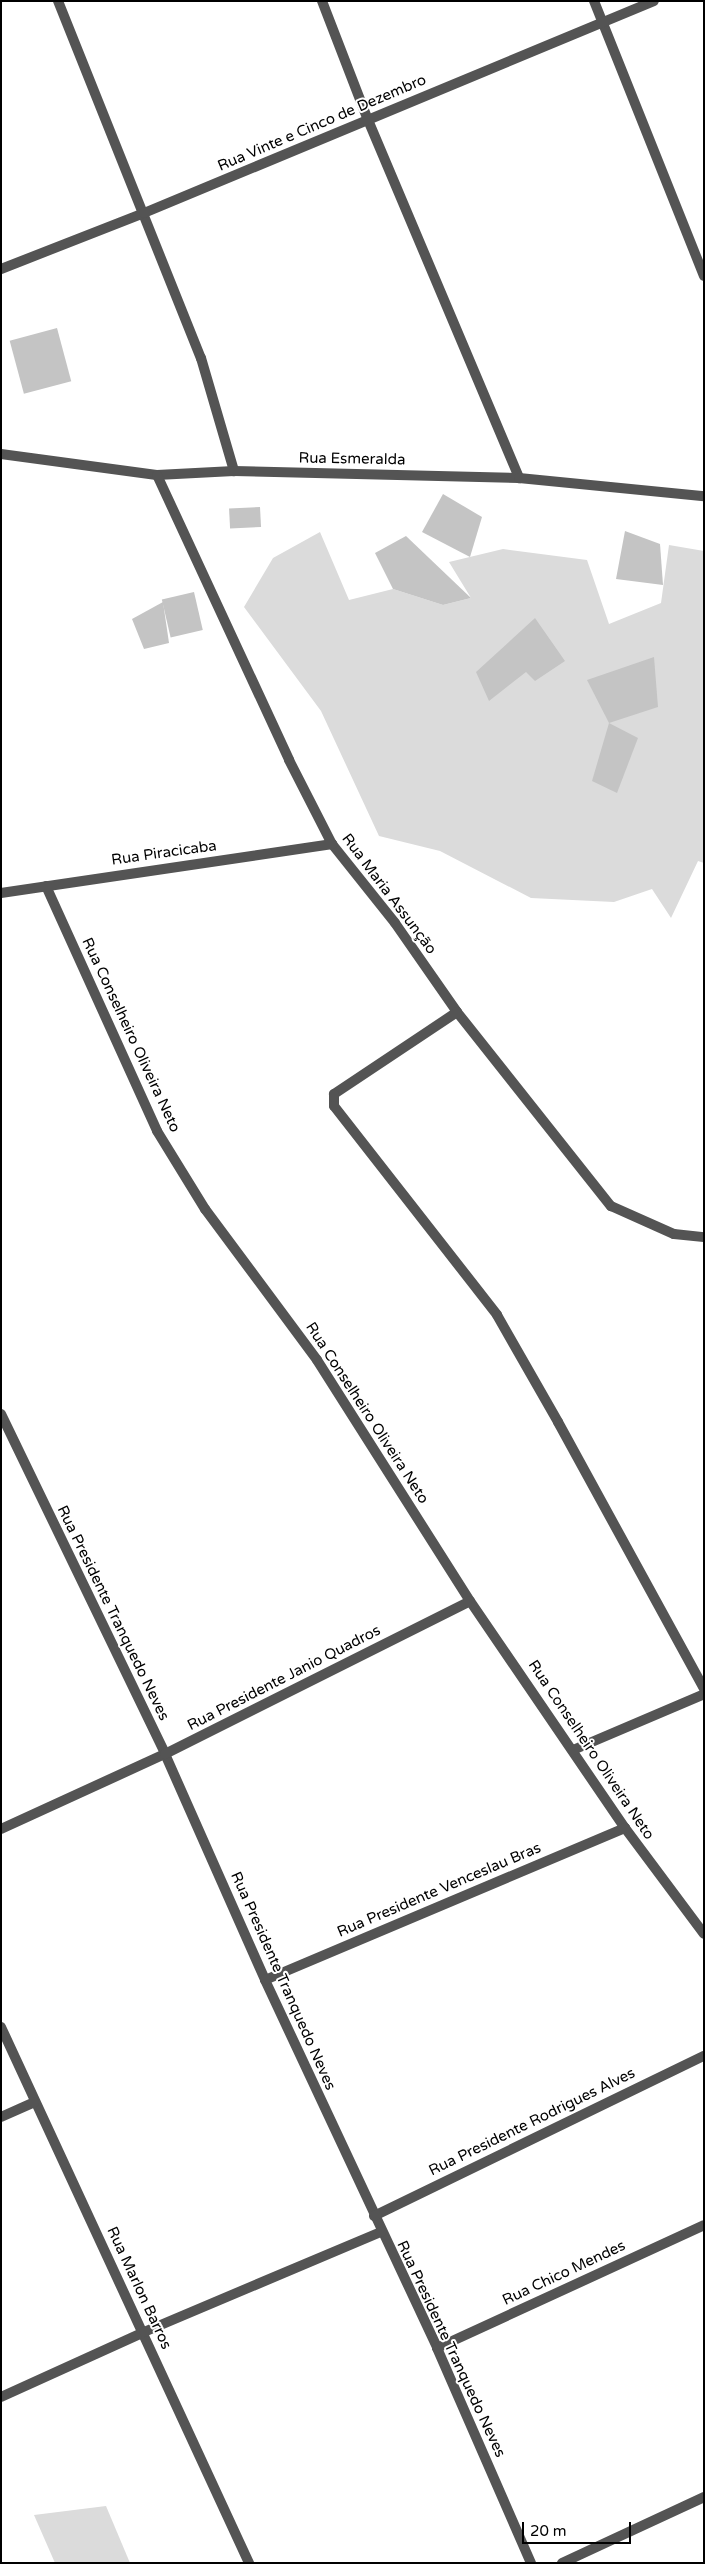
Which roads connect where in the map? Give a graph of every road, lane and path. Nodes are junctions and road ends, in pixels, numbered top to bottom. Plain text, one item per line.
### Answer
1 (58, 1) edge
2 (322, 1) edge
3 (594, 1) edge
4 (654, 1) edge
5 (602, 21) junction
6 (368, 120) junction
7 (144, 213) junction
8 (1, 270) edge
9 (704, 276) edge
10 (1, 454) edge
11 (234, 472) junction
12 (157, 475) junction
13 (519, 478) junction
14 (704, 496) edge
15 (332, 844) junction
16 (46, 886) junction
17 (1, 893) edge
18 (457, 1012) junction
19 (704, 1237) edge
20 (1, 1414) edge
21 (470, 1601) junction
22 (704, 1690) edge
23 (704, 1694) edge
24 (573, 1750) junction
25 (165, 1754) junction
26 (1, 1828) edge
27 (625, 1828) junction
28 (704, 1934) edge
29 (265, 1980) junction
30 (1, 2027) edge
31 (704, 2056) edge
32 (34, 2102) junction
33 (1, 2117) edge
34 (374, 2216) junction
35 (704, 2225) edge
36 (381, 2232) junction
37 (144, 2332) junction
38 (437, 2348) junction
39 (1, 2397) edge
40 (704, 2497) edge
41 (249, 2563) edge
42 (530, 2563) edge
43 (562, 2563) edge

1 - 7 street
2 - 6 street
3 - 5 street
4 - 5 street, Rua Vinte e Cinco de Dezembro
5 - 6 street, Rua Vinte e Cinco de Dezembro
5 - 9 street
6 - 7 street, Rua Vinte e Cinco de Dezembro
6 - 13 street
7 - 8 street, Rua Vinte e Cinco de Dezembro
7 - 11 street
10 - 12 street, Rua Esmeralda
11 - 12 street, Rua Esmeralda
11 - 13 street, Rua Esmeralda
12 - 15 street, Rua Maria Assunção
13 - 14 street, Rua Esmeralda
15 - 16 street, Rua Piracicaba
15 - 18 street, Rua Maria Assunção
16 - 17 street, Rua Piracicaba
16 - 21 street, Rua Conselheiro Oliveira Neto
18 - 19 street, Rua Maria Assunção
18 - 22 street
20 - 25 street, Rua Presidente Tranquedo Neves
21 - 24 street, Rua Conselheiro Oliveira Neto
21 - 25 street, Rua Presidente Janio Quadros
23 - 24 street
24 - 27 street, Rua Conselheiro Oliveira Neto
25 - 26 street, Rua Presidente Janio Quadros
25 - 29 street, Rua Presidente Tranquedo Neves
27 - 28 street, Rua Conselheiro Oliveira Neto
27 - 29 street, Rua Presidente Venceslau Bras
29 - 34 street, Rua Presidente Tranquedo Neves
30 - 32 street, Rua Marlon Barros
31 - 34 street, Rua Presidente Rodrigues Alves
32 - 33 street
32 - 37 street, Rua Marlon Barros
34 - 36 street, Rua Presidente Tranquedo Neves
35 - 38 street, Rua Chico Mendes
36 - 37 street
36 - 38 street, Rua Presidente Tranquedo Neves
37 - 39 street
37 - 41 street, Rua Marlon Barros
38 - 42 street, Rua Presidente Tranquedo Neves
40 - 43 street

